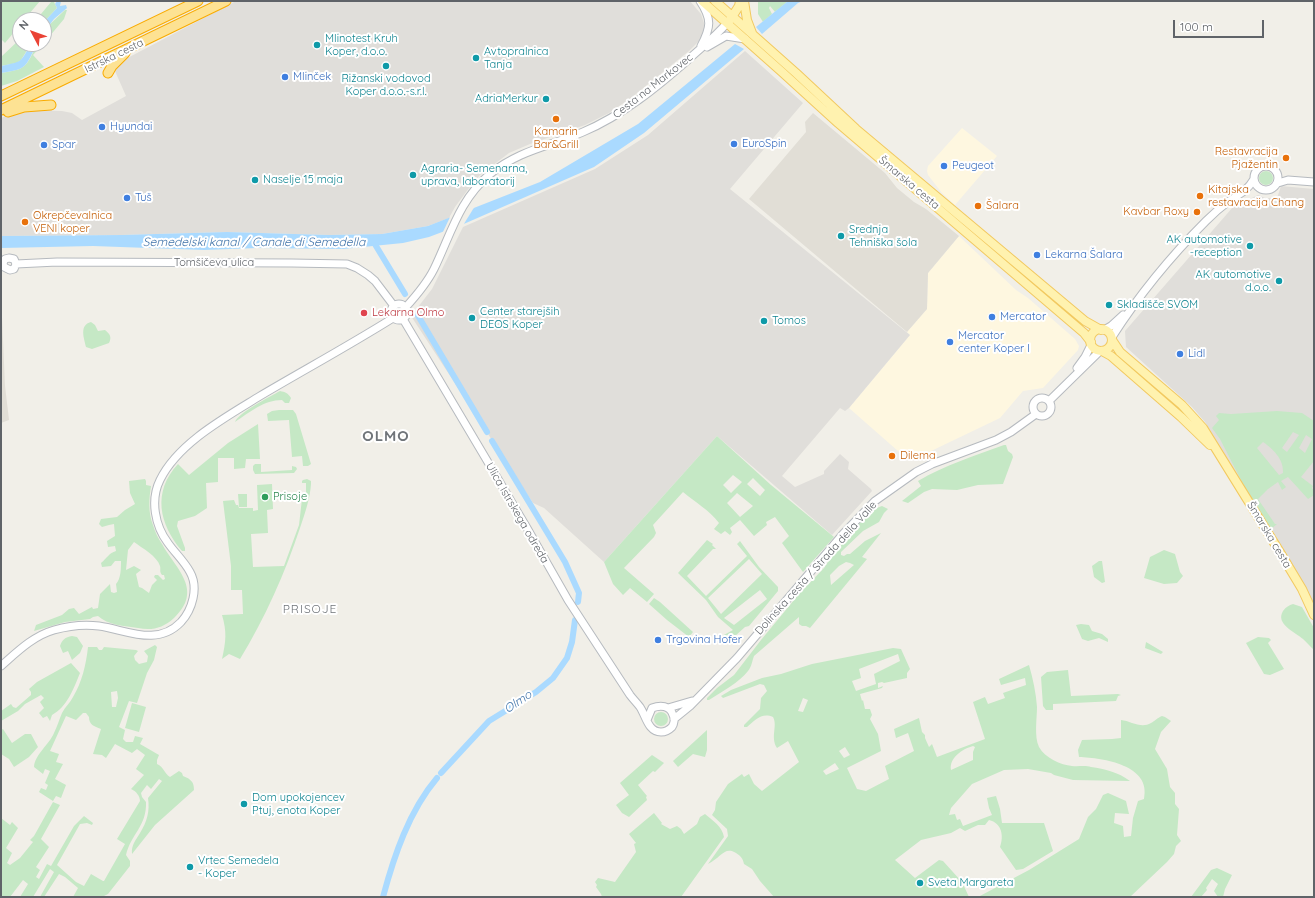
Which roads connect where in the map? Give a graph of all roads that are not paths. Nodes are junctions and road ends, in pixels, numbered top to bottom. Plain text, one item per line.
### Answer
1 (198, 1) edge
2 (226, 1) edge
3 (701, 1) edge
4 (715, 1) edge
5 (740, 1) edge
6 (744, 1) edge
7 (730, 20) junction
8 (749, 37) junction
9 (134, 46) junction
10 (698, 51) junction
11 (108, 73) dead end
12 (40, 77) junction
13 (1, 88) edge
14 (1, 96) edge
15 (51, 105) dead end
16 (1, 110) edge
17 (1, 115) edge
18 (1278, 174) junction
19 (1254, 179) junction
20 (1288, 180) junction
21 (1314, 182) edge
22 (1278, 183) junction
23 (1249, 188) junction
24 (1258, 188) junction
25 (2, 263) edge
26 (1142, 294) junction
27 (394, 306) junction
28 (405, 308) junction
29 (393, 318) junction
30 (403, 319) junction
31 (1102, 330) junction
32 (1112, 338) junction
33 (1091, 343) junction
34 (1101, 351) junction
35 (1064, 386) junction
36 (1049, 401) junction
37 (1036, 414) junction
38 (1220, 456) junction
39 (1314, 615) edge
40 (1, 666) edge
41 (696, 700) junction
42 (637, 704) junction
43 (652, 708) junction
44 (668, 708) junction
45 (674, 719) junction
46 (646, 720) junction

1 - 12 highway, Istrska cesta
2 - 9 highway, Istrska cesta
3 - 7 main road
3 - 10 street
4 - 7 main road
5 - 7 main road
6 - 8 main road
7 - 8 main road, Šmarska cesta
7 - 10 street, Cesta na Markovec
8 - 10 street
8 - 31 main road, Šmarska cesta
8 - 33 main road, Šmarska cesta
9 - 11 highway
9 - 16 highway, Istrska cesta
10 - 28 street, Cesta na Markovec
12 - 13 highway
12 - 14 highway, Istrska cesta
15 - 17 highway
18 - 19 street
18 - 20 street
18 - 22 street
19 - 23 street
19 - 24 street
20 - 21 street
20 - 22 street
22 - 24 street
23 - 24 street
23 - 26 street
25 - 27 street, Tomšičeva ulica
26 - 31 street
26 - 32 street
27 - 28 street
27 - 29 street
28 - 30 street
29 - 30 street
29 - 40 street
30 - 42 street, Ulica Istrskega odreda
31 - 32 main road
31 - 33 main road
32 - 34 main road
32 - 38 main road, Šmarska cesta
33 - 34 main road
33 - 35 street
34 - 35 street
34 - 38 main road, Šmarska cesta
35 - 36 street
36 - 37 street
36 - 37 street
37 - 41 street, Dolinska cesta / Strada della Valle
38 - 39 main road, Šmarska cesta
41 - 44 street
41 - 45 street, Dolinska cesta / Strada della Valle
42 - 43 street
42 - 46 street
43 - 44 street
43 - 46 street
44 - 45 street
45 - 46 street

